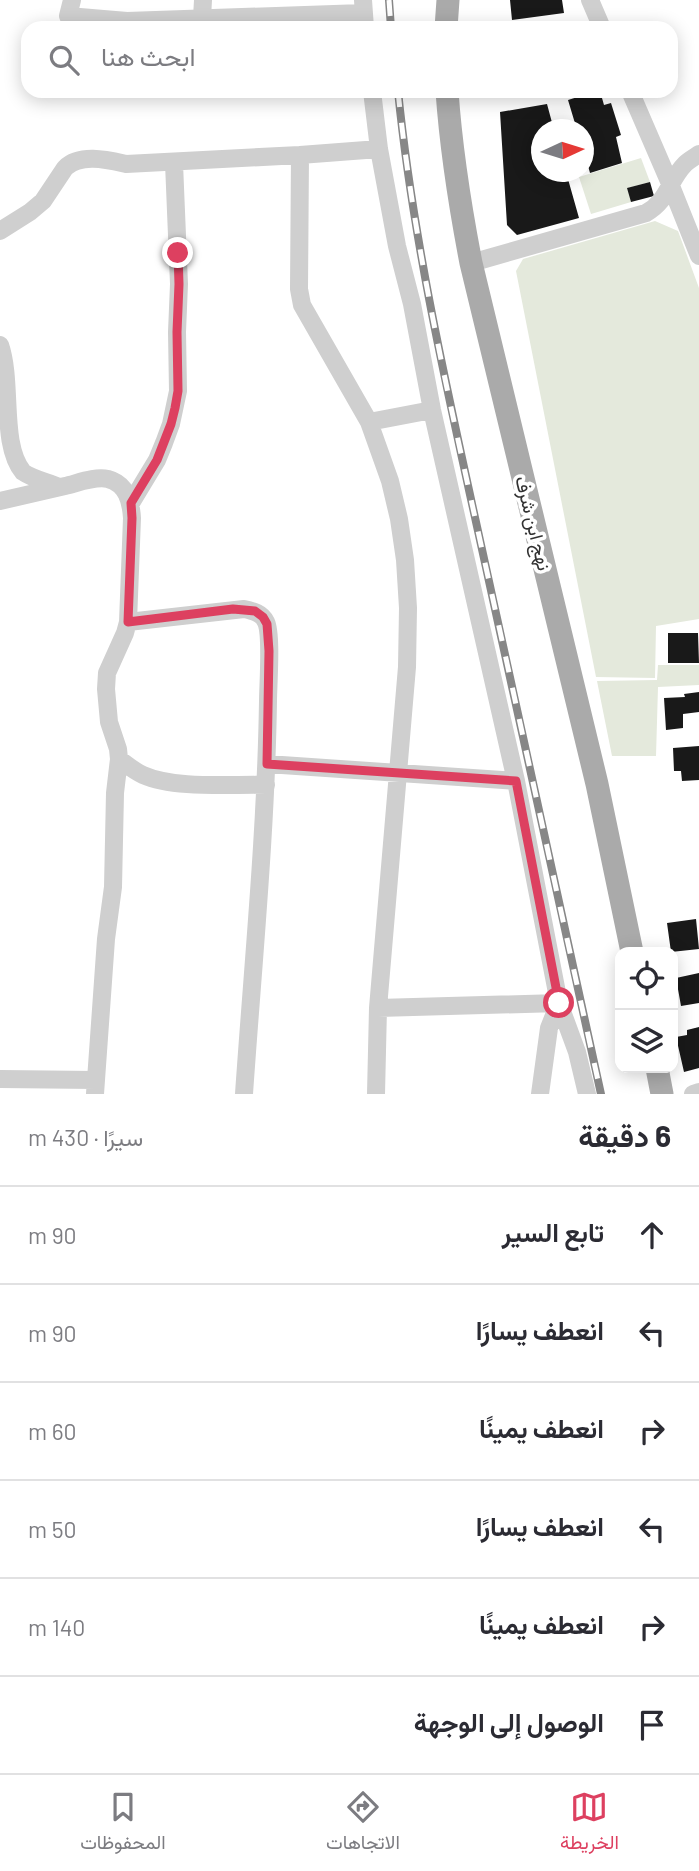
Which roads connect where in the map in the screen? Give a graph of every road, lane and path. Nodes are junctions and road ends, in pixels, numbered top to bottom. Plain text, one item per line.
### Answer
1 (72, 0) edge
2 (203, 0) edge
3 (448, 0) edge
4 (590, 0) edge
5 (364, 14) edge
6 (202, 18) junction
7 (446, 21) edge
8 (599, 21) edge
9 (373, 98) edge
10 (447, 98) edge
11 (633, 98) edge
12 (379, 149) junction
13 (699, 154) edge
14 (300, 155) junction
15 (174, 163) junction
16 (671, 186) junction
17 (0, 231) edge
18 (699, 256) edge
19 (471, 263) junction
20 (0, 345) edge
21 (432, 410) junction
22 (369, 422) junction
23 (59, 487) junction
24 (0, 500) edge
25 (131, 503) junction
26 (128, 622) junction
27 (119, 759) junction
28 (267, 764) junction
29 (397, 773) junction
30 (516, 781) junction
31 (266, 785) junction
32 (631, 947) edge
33 (559, 1003) junction
34 (378, 1008) junction
35 (658, 1073) edge
36 (0, 1079) edge
37 (95, 1087) edge
38 (699, 1092) edge
39 (244, 1094) edge
40 (376, 1094) edge
41 (540, 1094) edge
42 (587, 1094) edge
43 (662, 1094) edge
44 (693, 1094) edge

1 - 6 street
2 - 6 street
3 - 7 main road
4 - 8 street
5 - 6 street
9 - 12 street
10 - 19 main road, نهج ابن شرف
11 - 16 street
12 - 14 street
12 - 21 street
13 - 16 street
14 - 15 street
14 - 22 street
15 - 17 street
15 - 25 street
16 - 18 street
16 - 19 street
19 - 32 main road, نهج ابن شرف
20 - 23 street
21 - 22 street
21 - 30 street
22 - 29 street
23 - 24 street
23 - 25 street
25 - 26 street
26 - 27 street
26 - 28 street
27 - 31 street
27 - 37 street
28 - 29 street
28 - 31 street
29 - 30 street
29 - 34 street
30 - 33 street
31 - 39 street
33 - 34 street
33 - 41 street
33 - 42 street
34 - 40 street
35 - 43 main road
36 - 37 street
38 - 44 street

